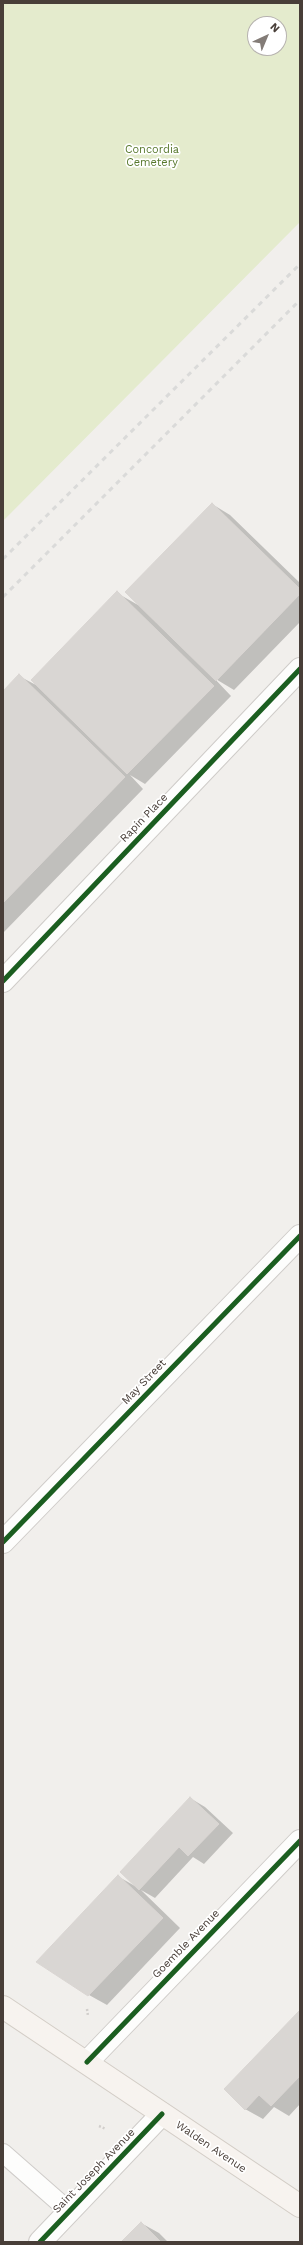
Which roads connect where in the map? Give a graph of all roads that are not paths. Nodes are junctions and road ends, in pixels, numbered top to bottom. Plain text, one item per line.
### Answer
1 (300, 669) edge
2 (3, 981) edge
3 (300, 1236) edge
4 (3, 1542) edge
5 (300, 1841) edge
6 (3, 2006) edge
7 (87, 2062) junction
8 (162, 2114) junction
9 (3, 2153) edge
10 (300, 2206) edge
11 (69, 2211) junction
12 (40, 2242) edge

1 - 2 street, Rapin Place
3 - 4 street, May Street
5 - 7 street, Goemble Avenue
6 - 7 main road, Walden Avenue
7 - 8 main road, Walden Avenue
8 - 10 main road, Walden Avenue
8 - 11 street, Saint Joseph Avenue
9 - 11 lane
11 - 12 street, Saint Joseph Avenue

